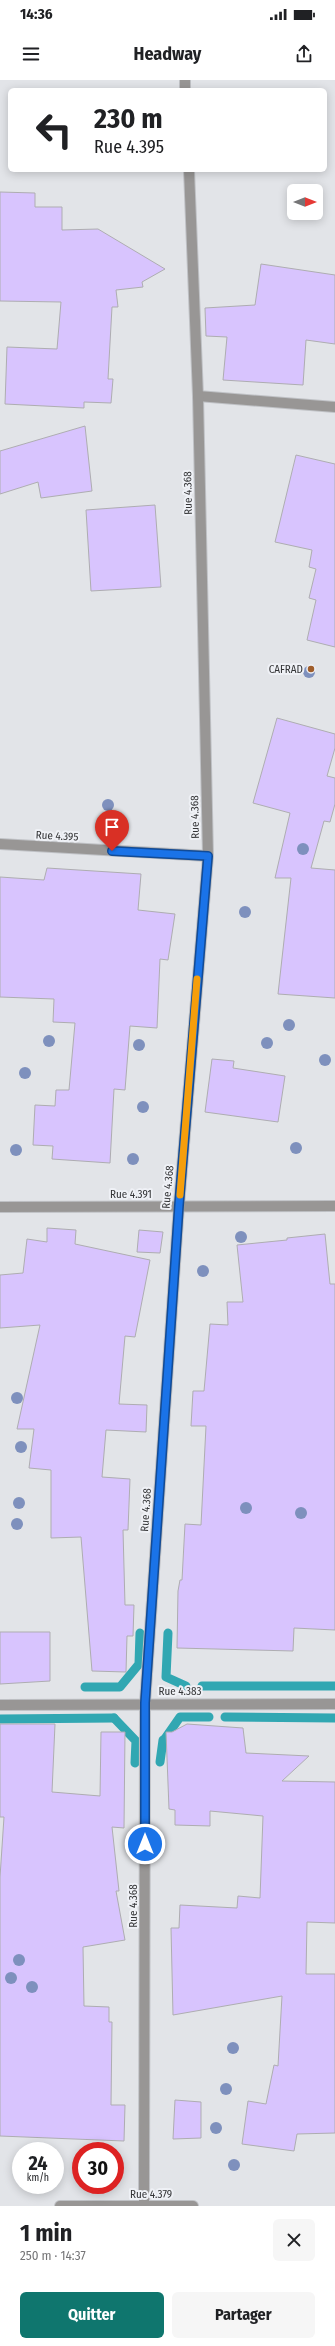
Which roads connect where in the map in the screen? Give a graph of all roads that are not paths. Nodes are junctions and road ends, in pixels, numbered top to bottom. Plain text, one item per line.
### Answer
1 (189, 172) edge
2 (198, 396) junction
3 (335, 407) edge
4 (0, 844) edge
5 (208, 856) junction
6 (179, 1205) junction
7 (335, 1206) edge
8 (0, 1207) edge
9 (145, 1703) junction
10 (335, 1704) edge
11 (0, 1705) edge
12 (60, 2206) edge
13 (144, 2206) edge
14 (193, 2206) edge

1 - 2 street, Rue 4.368
2 - 3 street
2 - 5 street, Rue 4.368
4 - 5 street, Rue 4.395
5 - 6 street, Rue 4.368
6 - 7 street, Rue 4.391
6 - 8 street, Rue 4.391
6 - 9 street, Rue 4.368
9 - 10 street, Rue 4.383
9 - 11 street, Rue 4.383
9 - 13 street, Rue 4.368
12 - 13 street, Rue 4.379
13 - 14 street, Rue 4.379

